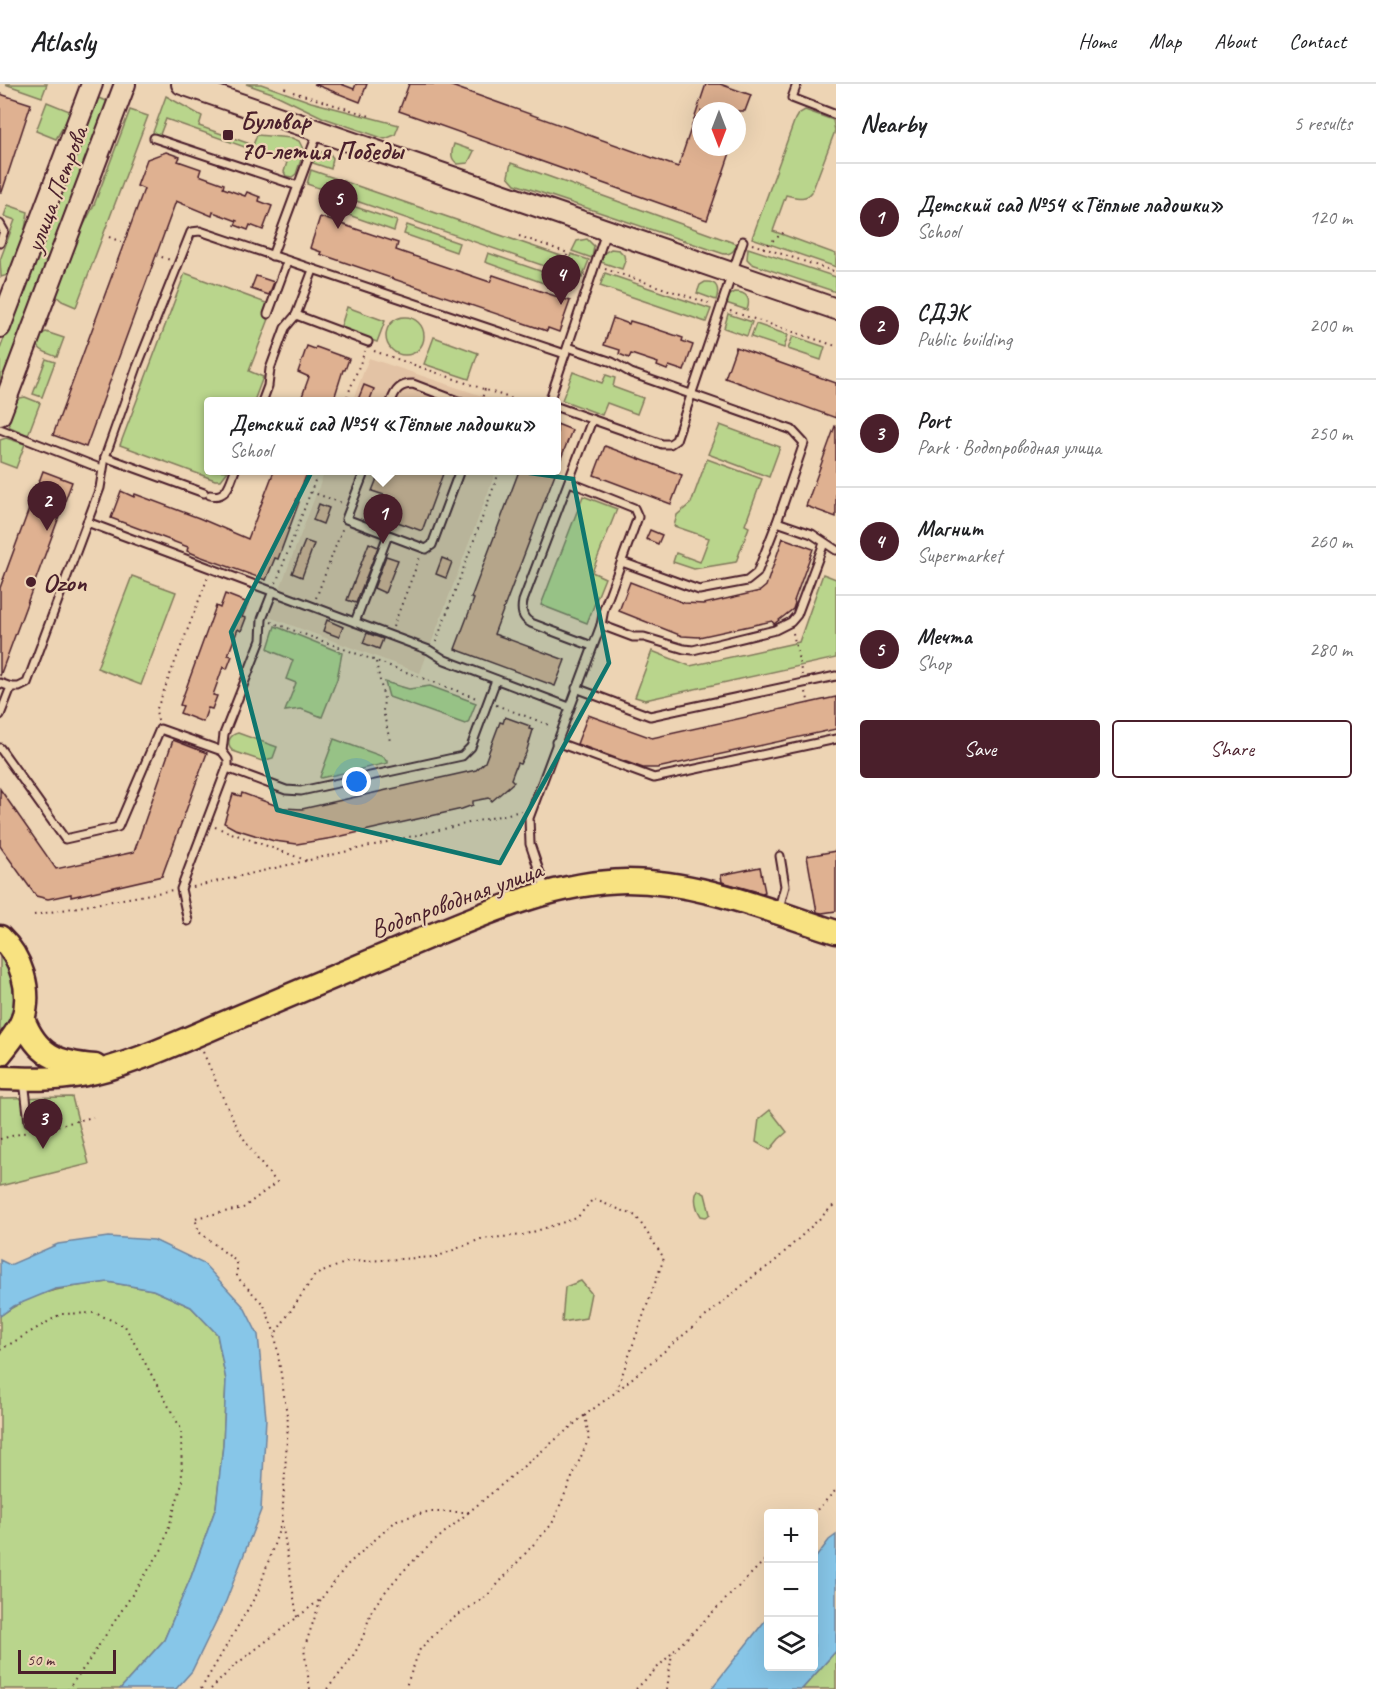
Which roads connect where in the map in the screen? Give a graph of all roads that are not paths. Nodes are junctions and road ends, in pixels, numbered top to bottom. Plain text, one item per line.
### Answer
1 (92, 84) edge
2 (125, 84) edge
3 (182, 84) edge
4 (797, 84) edge
5 (836, 115) edge
6 (319, 131) junction
7 (154, 138) dead end
8 (298, 186) junction
9 (0, 224) edge
10 (607, 230) junction
11 (743, 241) road end
12 (0, 243) edge
13 (272, 256) junction
14 (287, 262) junction
15 (313, 270) junction
16 (732, 273) junction
17 (836, 309) edge
18 (268, 314) dead end
19 (296, 315) junction
20 (0, 327) edge
21 (368, 342) dead end
22 (566, 350) junction
23 (693, 394) junction
24 (264, 397) edge
25 (393, 397) edge
26 (447, 397) edge
27 (551, 397) edge
28 (561, 408) edge
29 (0, 415) edge
30 (592, 420) junction
31 (0, 429) edge
32 (105, 457) junction
33 (102, 469) junction
34 (233, 475) edge
35 (363, 475) edge
36 (458, 475) edge
37 (569, 482) junction
38 (87, 522) junction
39 (777, 522) junction
40 (388, 535) junction
41 (824, 543) junction
42 (836, 550) edge
43 (622, 562) junction
44 (273, 591) junction
45 (355, 622) junction
46 (601, 625) junction
47 (592, 646) junction
48 (836, 676) edge
49 (496, 680) junction
50 (0, 683) edge
51 (10, 687) junction
52 (576, 688) junction
53 (569, 707) junction
54 (0, 715) edge
55 (836, 739) edge
56 (556, 742) junction
57 (0, 748) edge
58 (222, 751) junction
59 (227, 768) junction
60 (780, 856) dead end
61 (547, 894) junction
62 (777, 914) junction
63 (188, 921) dead end
64 (836, 932) edge
65 (0, 937) edge
66 (23, 1019) junction
67 (0, 1054) edge
68 (108, 1067) junction
69 (0, 1078) edge
70 (23, 1079) junction
71 (48, 1117) dead end

1 - 20 main road, улица Петрова
2 - 29 main road, улица Петрова
3 - 6 main road
4 - 5 lane
6 - 8 lane
6 - 10 main road
7 - 8 lane
8 - 13 lane
9 - 12 lane
10 - 16 main road
10 - 22 lane
11 - 16 lane
13 - 14 lane
13 - 32 lane
14 - 15 lane
14 - 18 lane
15 - 19 lane
15 - 22 lane
16 - 17 main road
16 - 23 lane
19 - 21 lane
19 - 24 lane
22 - 23 lane
22 - 27 lane
23 - 30 lane
23 - 39 lane
25 - 26 lane
28 - 30 lane
30 - 37 lane
31 - 33 lane
32 - 33 lane
32 - 34 lane
33 - 38 lane
35 - 40 lane
36 - 40 lane
37 - 43 lane
37 - 47 lane
38 - 44 lane
38 - 51 lane
39 - 41 lane
39 - 43 lane
40 - 45 lane
41 - 42 lane
41 - 46 lane
43 - 46 lane
44 - 45 lane
44 - 58 lane
45 - 49 lane
46 - 47 lane
47 - 52 lane
48 - 52 lane
49 - 53 lane
49 - 59 lane
50 - 51 lane
51 - 54 lane
52 - 53 lane
53 - 56 lane
55 - 56 lane
56 - 61 lane
57 - 58 lane
58 - 59 lane
59 - 63 lane
60 - 62 lane
61 - 62 main road, Водопроводная улица
61 - 68 main road, Водопроводная улица
62 - 64 main road, Водопроводная улица
65 - 66 main road
66 - 67 main road
66 - 68 main road
68 - 70 main road, Водопроводная улица
69 - 70 main road, Водопроводная улица
70 - 71 lane

